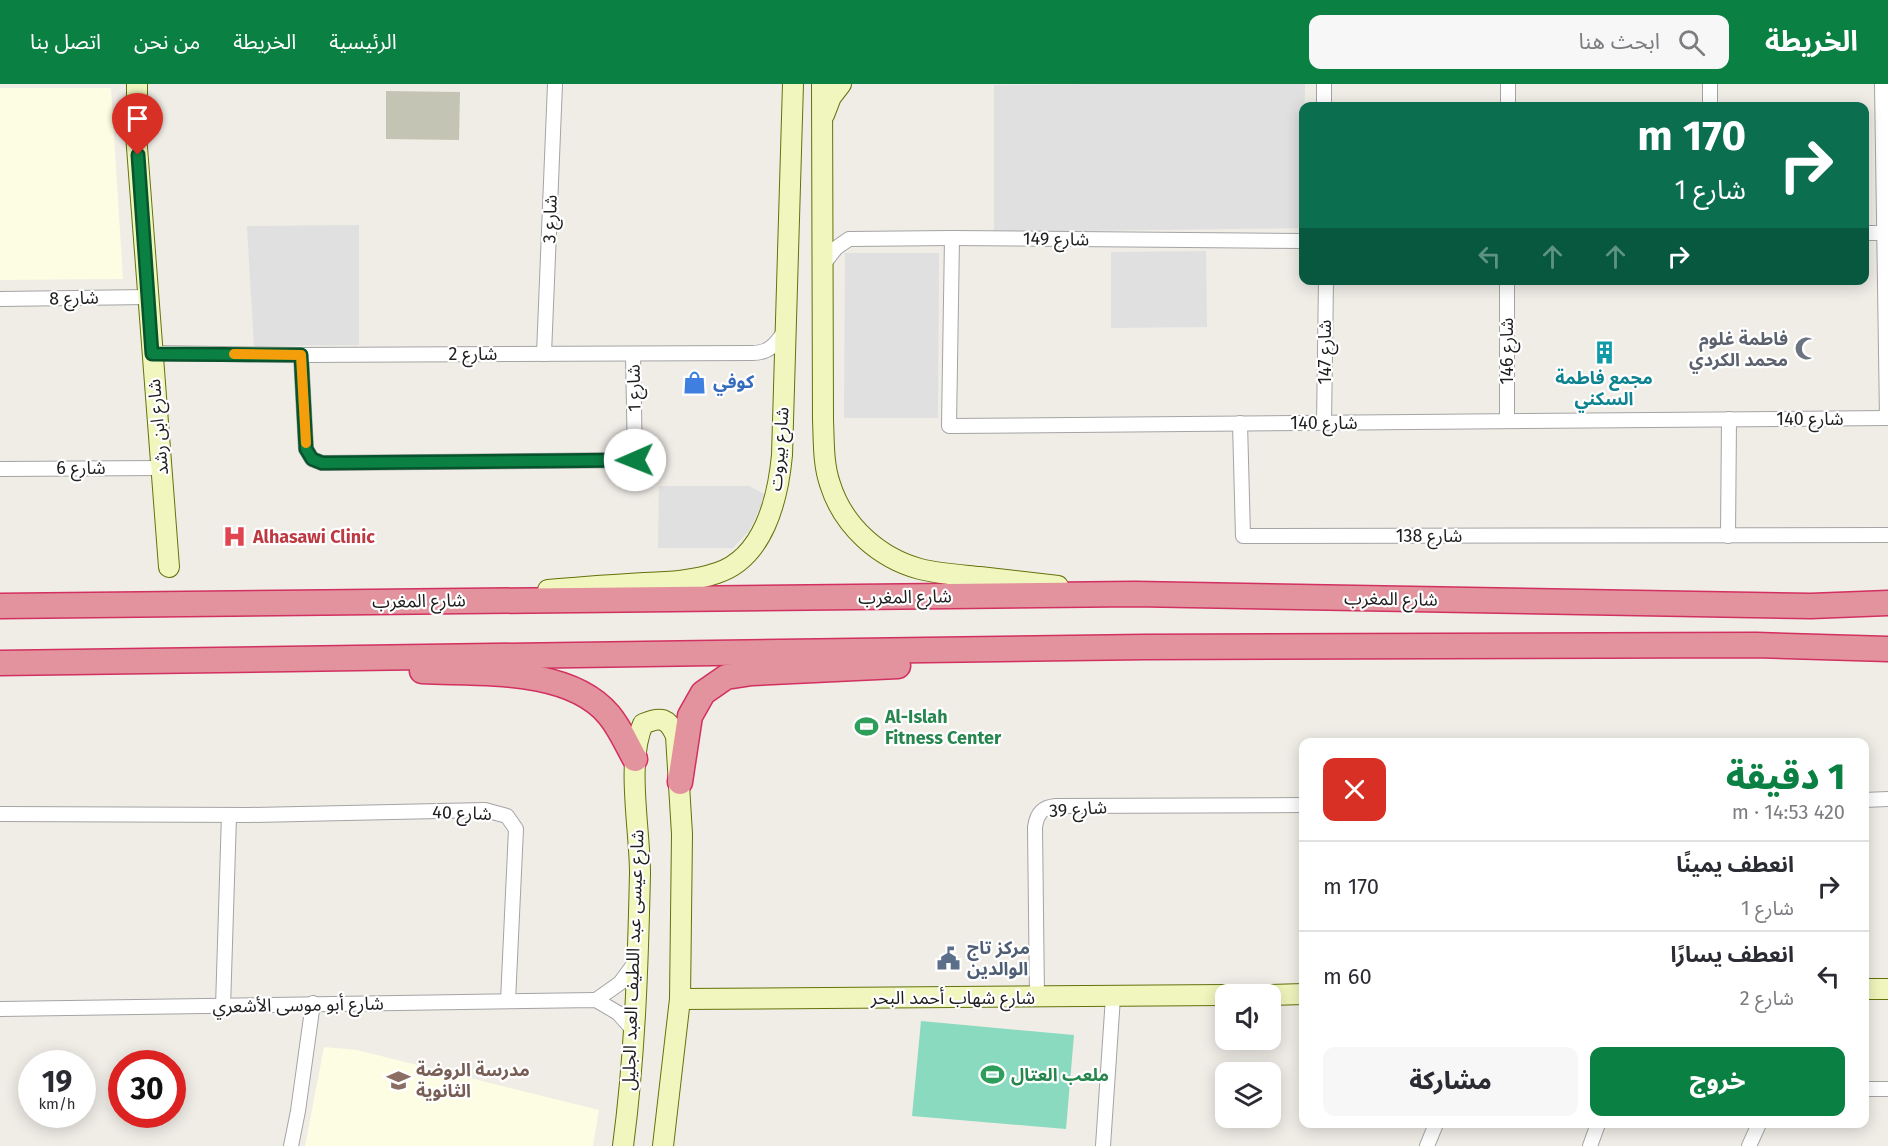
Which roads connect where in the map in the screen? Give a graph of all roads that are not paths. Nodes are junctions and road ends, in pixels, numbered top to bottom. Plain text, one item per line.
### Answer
1 (125, 84) edge
2 (137, 84) edge
3 (555, 84) edge
4 (779, 84) edge
5 (793, 84) edge
6 (822, 84) edge
7 (841, 84) edge
8 (1324, 84) edge
9 (1508, 84) edge
10 (1710, 84) edge
11 (1882, 84) edge
12 (1324, 102) edge
13 (1508, 102) edge
14 (1710, 102) edge
15 (793, 107) junction
16 (134, 108) junction
17 (822, 123) junction
18 (1869, 233) edge
19 (1884, 233) junction
20 (952, 238) junction
21 (1299, 241) edge
22 (822, 268) junction
23 (1326, 285) edge
24 (1507, 285) edge
25 (148, 297) junction
26 (0, 299) edge
27 (784, 332) junction
28 (152, 354) junction
29 (544, 354) junction
30 (301, 355) junction
31 (633, 355) junction
32 (1888, 418) edge
33 (1728, 419) junction
34 (1507, 421) junction
35 (1240, 423) junction
36 (1324, 423) junction
37 (162, 468) junction
38 (0, 469) edge
39 (1888, 535) edge
40 (1728, 536) junction
41 (169, 567) dead end
42 (1888, 592) edge
43 (1135, 594) junction
44 (358, 602) junction
45 (1888, 603) edge
46 (0, 606) edge
47 (1811, 606) junction
48 (1888, 639) edge
49 (1756, 645) junction
50 (1145, 647) junction
51 (1888, 649) edge
52 (258, 658) junction
53 (0, 663) edge
54 (634, 759) junction
55 (680, 782) junction
56 (1888, 799) edge
57 (1869, 800) edge
58 (1299, 805) edge
59 (0, 814) edge
60 (229, 815) junction
61 (637, 960) junction
62 (1888, 989) edge
63 (1869, 990) edge
64 (1299, 994) edge
65 (1281, 995) edge
66 (1215, 996) edge
67 (1113, 997) junction
68 (1038, 998) junction
69 (680, 999) junction
70 (596, 1000) junction
71 (508, 1001) junction
72 (313, 1003) junction
73 (223, 1007) junction
74 (0, 1009) edge
75 (634, 1031) junction
76 (1869, 1089) edge
77 (1888, 1089) edge
78 (1434, 1128) edge
79 (1597, 1128) edge
80 (1757, 1128) edge
81 (291, 1146) edge
82 (622, 1146) edge
83 (663, 1146) edge
84 (1103, 1146) edge
85 (1427, 1146) edge
86 (1590, 1146) edge
87 (1749, 1146) edge

1 - 16 main road, شارع ابن رشد
2 - 16 main road, شارع ابن رشد
3 - 29 street, شارع 3
4 - 15 main road
5 - 15 main road, شارع بيروت
6 - 17 main road
7 - 17 main road
8 - 12 street
9 - 13 street
10 - 14 street
11 - 19 street
15 - 27 main road, شارع بيروت
16 - 25 main road, شارع ابن رشد
17 - 22 main road
18 - 19 street
19 - 32 street
20 - 21 street, شارع 149
20 - 22 street, شارع 149
20 - 35 street, شارع 140
22 - 43 main road
23 - 36 street, شارع 147
24 - 34 street, شارع 146
25 - 26 street, شارع 8
25 - 28 main road, شارع ابن رشد
27 - 31 street, شارع 2
27 - 44 main road, شارع بيروت
28 - 30 street, شارع 2
28 - 37 main road, شارع ابن رشد
29 - 30 street, شارع 2
29 - 31 street, شارع 2
30 - 31 street, شارع 1
32 - 33 street, شارع 140
33 - 34 street, شارع 140
33 - 40 street
34 - 36 street, شارع 140
35 - 36 street, شارع 140
35 - 40 street, شارع 138
37 - 38 street, شارع 6
37 - 41 main road, شارع ابن رشد
39 - 40 street, شارع 138
42 - 47 highway
43 - 44 highway, شارع المغرب
43 - 47 highway, شارع المغرب
44 - 46 highway, شارع المغرب
45 - 47 highway
48 - 49 highway
49 - 50 highway
49 - 51 highway
50 - 52 highway
50 - 55 highway
52 - 53 highway
52 - 54 highway
54 - 55 main road, شارع عيسى عبد اللطيف العبد الجليل
54 - 61 main road, شارع عيسى عبد اللطيف العبد الجليل
55 - 69 main road, شارع عيسى عبد اللطيف العبد الجليل
56 - 57 street
58 - 68 street, شارع 39
59 - 60 street, شارع 40
60 - 71 street, شارع 40
60 - 73 street
61 - 70 street
61 - 75 main road, شارع عيسى عبد اللطيف العبد الجليل
62 - 63 main road
64 - 65 main road
66 - 67 main road, شارع شهاب أحمد البحر
67 - 68 main road, شارع شهاب أحمد البحر
67 - 84 street
68 - 69 main road, شارع شهاب أحمد البحر
69 - 83 main road, شارع عيسى عبد اللطيف العبد الجليل
70 - 71 street, شارع أبو موسى الأشعري
70 - 75 street
71 - 72 street, شارع أبو موسى الأشعري
72 - 73 street, شارع أبو موسى الأشعري
72 - 81 street
73 - 74 street, شارع أبو موسى الأشعري
75 - 82 main road, شارع عيسى عبد اللطيف العبد الجليل
76 - 77 street
78 - 85 street
79 - 86 street
80 - 87 street

